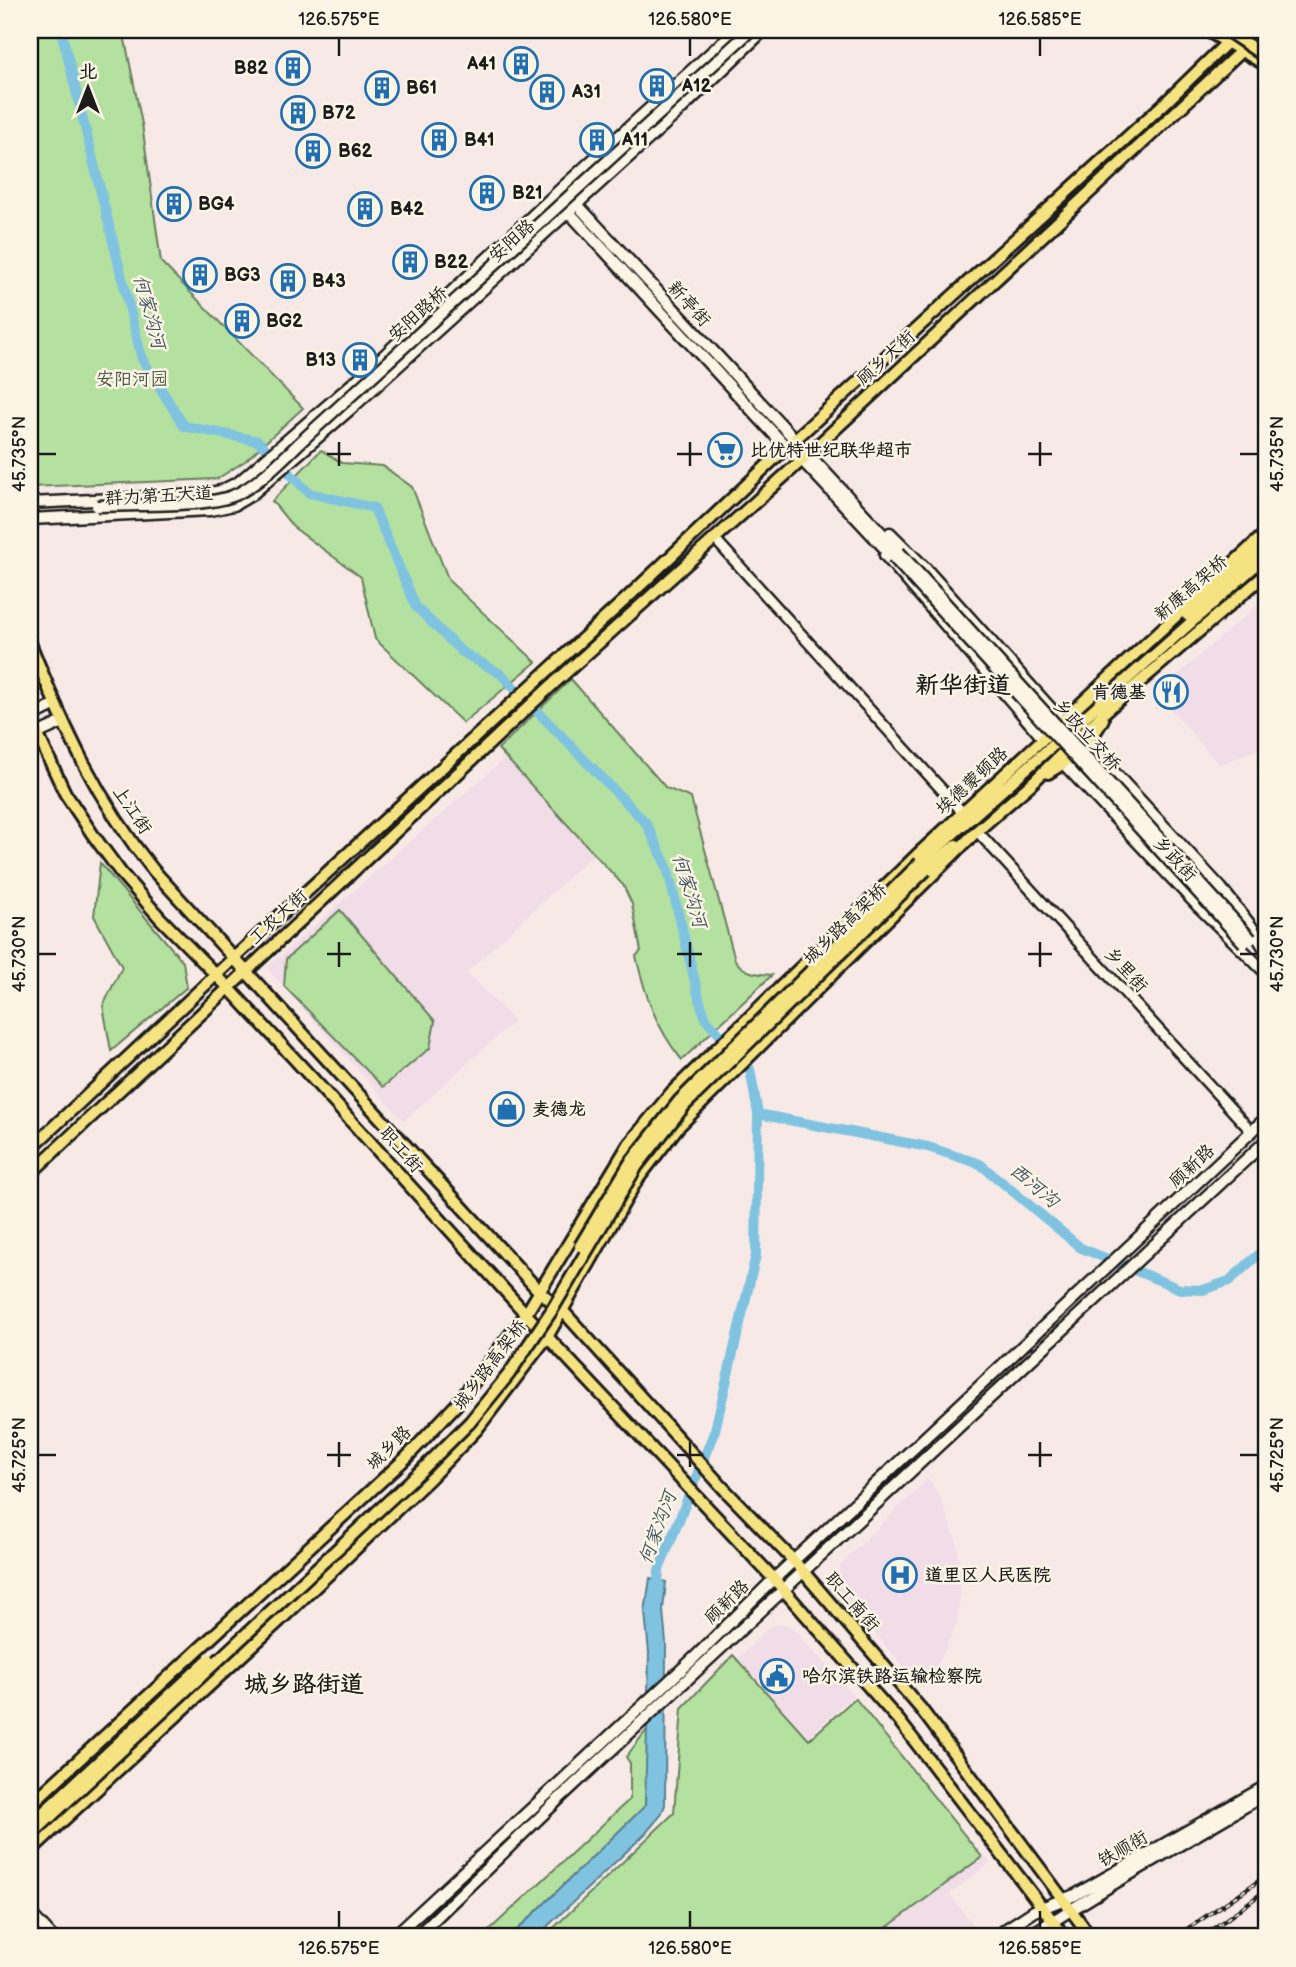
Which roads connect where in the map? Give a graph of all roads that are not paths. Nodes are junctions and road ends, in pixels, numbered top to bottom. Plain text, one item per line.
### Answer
1 (736, 30) edge
2 (751, 30) edge
3 (764, 30) edge
4 (1206, 30) edge
5 (1226, 30) edge
6 (1231, 30) edge
7 (1240, 30) edge
8 (1262, 31) edge
9 (1229, 43) junction
10 (1266, 49) edge
11 (1241, 51) junction
12 (1266, 57) edge
13 (1266, 65) edge
14 (558, 192) junction
15 (572, 208) junction
16 (296, 433) joint
17 (790, 444) junction
18 (310, 445) joint
19 (805, 456) junction
20 (60, 501) junction
21 (32, 502) edge
22 (868, 517) junction
23 (45, 518) junction
24 (30, 519) edge
25 (30, 526) edge
26 (866, 529) junction
27 (1266, 533) edge
28 (714, 538) junction
29 (1266, 546) edge
30 (896, 554) junction
31 (1266, 556) edge
32 (1266, 574) edge
33 (30, 643) edge
34 (541, 675) joint
35 (551, 686) joint
36 (54, 705) junction
37 (1107, 710) junction
38 (30, 717) edge
39 (63, 722) junction
40 (1065, 725) junction
41 (33, 735) edge
42 (1043, 738) junction
43 (1087, 743) junction
44 (1064, 764) junction
45 (1031, 784) junction
46 (964, 818) junction
47 (977, 831) junction
48 (923, 866) junction
49 (1247, 941) junction
50 (1266, 954) edge
51 (235, 957) junction
52 (247, 970) junction
53 (1266, 973) edge
54 (216, 974) junction
55 (228, 987) junction
56 (1266, 1118) edge
57 (1252, 1132) junction
58 (1266, 1142) edge
59 (30, 1149) edge
60 (30, 1174) edge
61 (539, 1292) junction
62 (562, 1310) junction
63 (526, 1314) junction
64 (547, 1337) junction
65 (794, 1560) junction
66 (804, 1573) junction
67 (774, 1579) junction
68 (784, 1591) junction
69 (72, 1786) junction
70 (1266, 1786) edge
71 (1266, 1794) edge
72 (30, 1805) edge
73 (30, 1818) edge
74 (30, 1825) edge
75 (30, 1836) edge
76 (30, 1851) edge
77 (1063, 1898) junction
78 (1041, 1908) junction
79 (1072, 1909) junction
80 (30, 1913) edge
81 (1052, 1921) junction
82 (52, 1937) edge
83 (393, 1937) edge
84 (416, 1937) edge
85 (994, 1937) edge
86 (1027, 1937) edge
87 (1065, 1937) edge
88 (1091, 1937) edge

1 - 14 main road, 安阳路
2 - 20 main road, 安阳路桥, bridge
3 - 15 main road, 安阳路
4 - 9 main road
5 - 12 main road, bridge
6 - 10 main road, bridge
7 - 9 main road, 顾乡大街
8 - 11 main road, 顾乡大街
9 - 11 main road
9 - 17 main road, 顾乡大街
11 - 13 main road
11 - 19 main road, 顾乡大街
14 - 15 main road, 新亭街
14 - 16 main road, 安阳路
15 - 17 main road, 新亭街
15 - 18 main road, 安阳路
16 - 20 main road, 群力第五大道
17 - 19 main road
17 - 34 main road, 顾乡大街
18 - 23 main road, 群力第五大道
19 - 22 main road
19 - 26 main road
19 - 28 main road, 顾乡大街
20 - 21 main road, 群力第五大道
22 - 30 main road
22 - 40 main road
23 - 24 main road, 群力第五大道
23 - 25 main road
26 - 30 main road
26 - 42 main road
27 - 40 main road, 埃德蒙顿路
28 - 35 main road, 顾乡大街
28 - 46 street
29 - 40 main road, 新康高架桥
30 - 49 main road, 乡政立交桥, bridge
31 - 40 main road, 埃德蒙顿路
32 - 37 main road
33 - 36 main road, 上江街
34 - 51 main road, 工农大街
35 - 52 main road, 工农大街
36 - 38 main road
36 - 39 main road, 上江街
37 - 43 main road
37 - 45 main road
38 - 41 main road
39 - 41 main road
39 - 51 main road, 上江街
40 - 42 main road, 埃德蒙顿路
40 - 46 main road, 埃德蒙顿路
41 - 54 main road
42 - 46 main road, 埃德蒙顿路
43 - 44 main road
43 - 50 main road, 乡政街
44 - 45 main road
44 - 53 main road, 乡政街
45 - 47 main road
46 - 48 main road, 埃德蒙顿路
46 - 61 main road, 城乡路
47 - 48 main road
47 - 57 street, 乡里街
47 - 62 main road
48 - 69 main road, 城乡路高架桥, bridge
48 - 75 main road, 城乡路高架桥, bridge
49 - 50 main road, 乡政街
49 - 53 main road, 乡政街
51 - 52 main road, 上江街
51 - 54 main road, 工农大街
52 - 55 main road, 工农大街
52 - 61 main road, 职工街
54 - 55 main road
54 - 59 main road, 工农大街
55 - 60 main road, 工农大街
55 - 63 main road, 职工街
56 - 57 main road, 顾新路
57 - 65 main road, 顾新路
58 - 66 main road, 顾新路
61 - 62 main road, 职工街
61 - 63 main road, 城乡路
62 - 64 main road
62 - 65 main road, 职工南街
63 - 64 main road, 职工街
63 - 72 main road, 城乡路
64 - 67 main road
64 - 76 main road
65 - 66 main road, 职工南街
65 - 67 main road, 顾新路
66 - 68 main road, 顾新路
66 - 77 main road, 职工南街
67 - 68 main road
67 - 83 main road, 顾新路
68 - 78 main road
68 - 84 main road, 顾新路
69 - 73 main road, bridge
69 - 74 main road, 城乡路高架桥, bridge
70 - 77 main road, 铁顺街
71 - 79 main road, 铁顺街
77 - 78 main road, 铁顺街
77 - 79 main road, 职工南街
78 - 81 main road
78 - 85 main road, 铁顺街
79 - 81 main road, 铁顺街
79 - 88 main road, 职工南街
80 - 82 main road
81 - 86 main road, 铁顺街
81 - 87 main road

